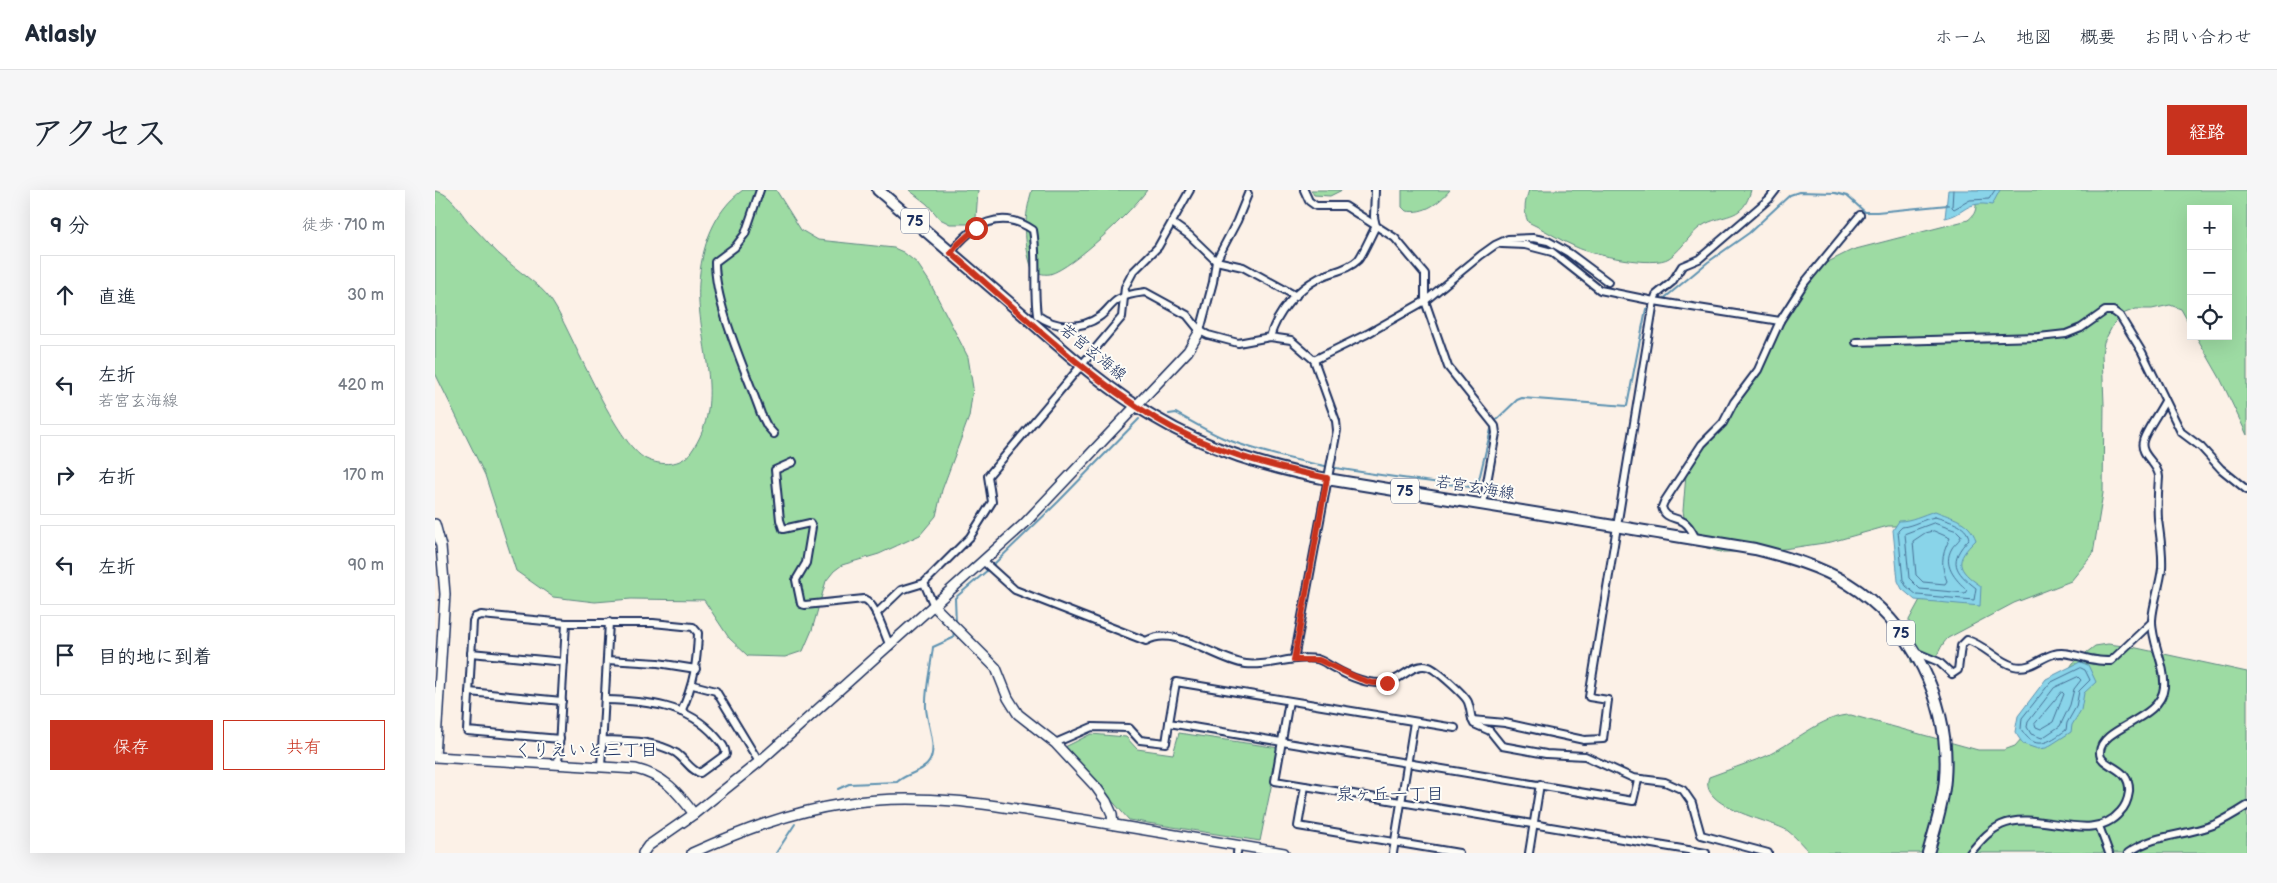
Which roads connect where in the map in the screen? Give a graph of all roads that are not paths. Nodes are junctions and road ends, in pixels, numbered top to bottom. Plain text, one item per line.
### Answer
1 (760, 190) edge
2 (878, 190) edge
3 (1190, 190) edge
4 (1304, 190) edge
5 (1375, 190) edge
6 (1776, 190) edge
7 (1248, 194) dead end
8 (1860, 215) dead end
9 (1172, 223) junction
10 (1376, 226) junction
11 (1495, 245) junction
12 (951, 253) junction
13 (1216, 261) junction
14 (1608, 282) dead end
15 (1295, 296) junction
16 (1123, 297) junction
17 (1425, 301) junction
18 (1654, 301) junction
19 (1780, 321) junction
20 (1200, 332) junction
21 (1270, 338) junction
22 (1856, 342) dead end
23 (1314, 360) junction
24 (1082, 366) junction
25 (2165, 401) junction
26 (1137, 406) junction
27 (774, 434) dead end
28 (793, 462) dead end
29 (1327, 478) junction
30 (2247, 490) edge
31 (1483, 504) junction
32 (435, 524) edge
33 (1617, 526) junction
34 (1696, 539) junction
35 (983, 561) junction
36 (924, 583) junction
37 (934, 606) junction
38 (876, 614) junction
39 (609, 622) junction
40 (2152, 622) junction
41 (566, 623) junction
42 (890, 646) junction
43 (1915, 652) junction
44 (471, 653) junction
45 (607, 660) junction
46 (1294, 660) junction
47 (564, 662) junction
48 (696, 669) junction
49 (693, 685) junction
50 (469, 692) junction
51 (437, 694) edge
52 (562, 700) junction
53 (605, 700) junction
54 (1289, 701) junction
55 (681, 712) junction
56 (1471, 720) junction
57 (1169, 722) junction
58 (1414, 722) junction
59 (1455, 728) dead end
60 (560, 739) junction
61 (603, 740) junction
62 (1282, 742) junction
63 (1055, 743) junction
64 (435, 757) edge
65 (759, 762) junction
66 (1407, 762) junction
67 (558, 764) junction
68 (601, 767) junction
69 (1638, 780) junction
70 (1540, 784) junction
71 (1305, 786) junction
72 (1401, 802) junction
73 (2247, 806) edge
74 (694, 814) junction
75 (1113, 824) junction
76 (1533, 825) junction
77 (2099, 826) junction
78 (1394, 842) junction
79 (1238, 849) edge
80 (1665, 850) edge
81 (643, 853) edge
82 (692, 853) edge
83 (1284, 853) edge
84 (1393, 853) edge
85 (1459, 853) edge
86 (1529, 853) edge
87 (1706, 853) edge
88 (1768, 853) edge
89 (1928, 853) edge
90 (1970, 853) edge
91 (2109, 853) edge
92 (2128, 853) edge

1 - 27 street
2 - 12 main road, 若宮玄海線 / 75
3 - 9 street
4 - 10 street
5 - 10 street
6 - 18 street
7 - 13 street
8 - 19 street
9 - 13 street
9 - 16 street
10 - 15 street
10 - 17 street
11 - 14 street
11 - 17 street
11 - 18 street
12 - 16 street
12 - 24 main road, 若宮玄海線 / 75
13 - 15 street
13 - 20 street
15 - 21 street
16 - 20 street
16 - 24 street
17 - 23 street
17 - 31 street
18 - 19 street
18 - 33 street
19 - 34 street
20 - 21 street
20 - 26 street
21 - 23 street
22 - 25 street
23 - 29 street
24 - 26 main road, 若宮玄海線 / 75
24 - 36 street
25 - 30 street
25 - 40 street
26 - 29 main road, 若宮玄海線 / 75
26 - 35 street
28 - 38 street
29 - 31 main road, 若宮玄海線 / 75
29 - 46 street
31 - 33 main road, 若宮玄海線 / 75
32 - 51 street
33 - 34 main road, 若宮玄海線 / 75
33 - 56 street
34 - 43 main road, 若宮玄海線 / 75
35 - 37 street
35 - 46 street
36 - 37 street
36 - 38 street
37 - 42 street
37 - 63 street
38 - 42 street
39 - 41 street
39 - 45 street
39 - 48 street
40 - 43 street
40 - 77 street
41 - 44 street
41 - 47 street
42 - 65 street
43 - 89 main road, 若宮玄海線 / 75
44 - 47 street
44 - 50 street
45 - 48 street
45 - 53 street
46 - 56 street
47 - 52 street
48 - 49 street
49 - 55 street
49 - 65 street
50 - 52 street
50 - 60 street
51 - 64 street
52 - 60 street
53 - 55 street
53 - 61 street
54 - 57 street
54 - 58 street
54 - 62 street
55 - 61 street
56 - 69 street
57 - 62 street
57 - 63 street
58 - 59 street
58 - 66 street
60 - 67 street
61 - 68 street
62 - 66 street
62 - 71 street
63 - 75 street
64 - 67 street
65 - 74 street
66 - 70 street
66 - 72 street
67 - 68 street
68 - 74 street
69 - 70 street
69 - 88 street
70 - 76 street
71 - 72 street
71 - 78 street
72 - 76 street
72 - 78 street
73 - 92 street
74 - 81 street
75 - 79 street
75 - 82 street
76 - 80 street
76 - 86 street
77 - 90 street
77 - 91 street
78 - 84 street
78 - 85 street
79 - 83 street
80 - 87 street

